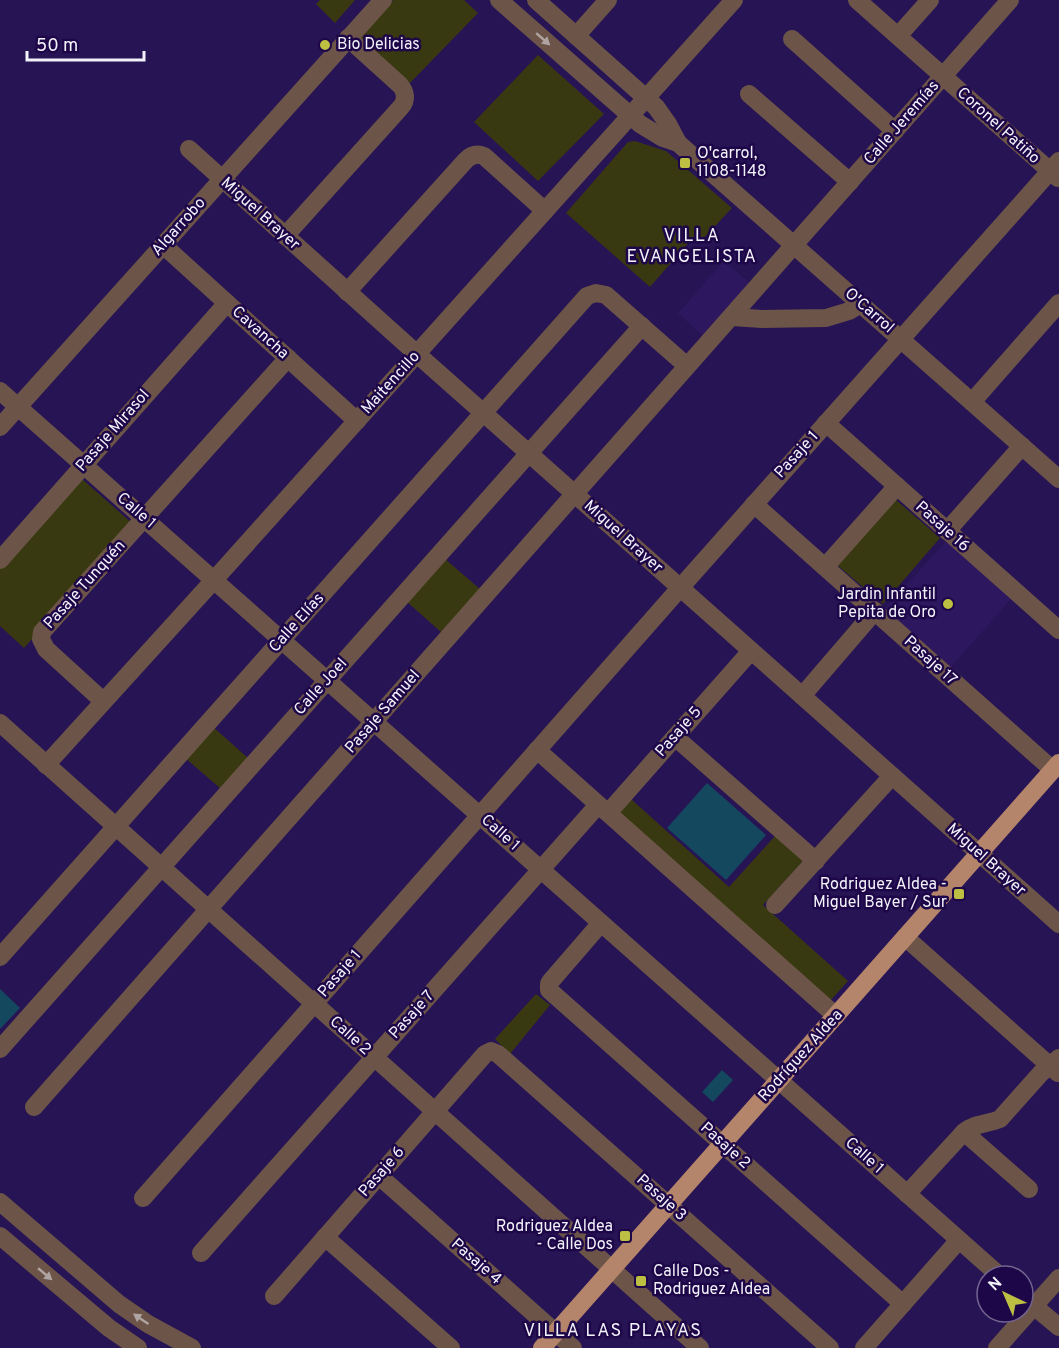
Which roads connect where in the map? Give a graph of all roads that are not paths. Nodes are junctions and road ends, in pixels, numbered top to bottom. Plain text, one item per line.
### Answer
1 (383, 0) edge
2 (500, 0) edge
3 (536, 0) edge
4 (608, 0) edge
5 (734, 0) edge
6 (857, 0) edge
7 (930, 0) edge
8 (1011, 0) edge
9 (576, 36) junction
10 (898, 36) junction
11 (348, 38) junction
12 (792, 39) dead end
13 (943, 76) junction
14 (750, 94) dead end
15 (646, 98) junction
16 (630, 116) junction
17 (895, 131) junction
18 (678, 143) junction
19 (189, 148) dead end
20 (1056, 171) edge
21 (222, 179) junction
22 (850, 182) junction
23 (545, 211) junction
24 (285, 236) junction
25 (163, 245) junction
26 (794, 245) junction
27 (347, 292) junction
28 (226, 303) junction
29 (1059, 303) edge
30 (861, 304) junction
31 (732, 317) junction
32 (1053, 323) edge
33 (642, 326) junction
34 (901, 339) junction
35 (417, 354) junction
36 (288, 358) junction
37 (687, 366) junction
38 (0, 391) edge
39 (972, 402) junction
40 (18, 407) junction
41 (482, 413) junction
42 (357, 421) junction
43 (826, 423) junction
44 (0, 427) edge
45 (1022, 446) junction
46 (528, 453) junction
47 (84, 465) junction
48 (1059, 479) edge
49 (897, 486) junction
50 (574, 494) junction
51 (754, 504) junction
52 (145, 518) junction
53 (947, 531) junction
54 (0, 560) edge
55 (825, 567) junction
56 (214, 580) junction
57 (680, 588) junction
58 (875, 611) junction
59 (1059, 630) edge
60 (282, 640) junction
61 (751, 651) junction
62 (327, 680) junction
63 (802, 696) junction
64 (103, 701) junction
65 (374, 722) junction
66 (0, 723) edge
67 (675, 737) junction
68 (537, 750) junction
69 (45, 765) junction
70 (1056, 767) edge
71 (892, 776) junction
72 (603, 809) junction
73 (480, 815) junction
74 (116, 827) junction
75 (979, 854) junction
76 (816, 861) junction
77 (161, 867) junction
78 (541, 870) junction
79 (776, 905) dead end
80 (208, 909) junction
81 (602, 923) junction
82 (1059, 924) edge
83 (905, 937) junction
84 (0, 957) edge
85 (314, 1004) junction
86 (836, 1016) junction
87 (0, 1049) edge
88 (491, 1051) joint
89 (374, 1057) junction
90 (1056, 1066) edge
91 (779, 1080) junction
92 (34, 1107) dead end
93 (435, 1112) junction
94 (964, 1132) junction
95 (723, 1144) junction
96 (379, 1176) junction
97 (1029, 1189) dead end
98 (907, 1194) junction
99 (143, 1198) dead end
100 (0, 1202) edge
101 (669, 1205) junction
102 (0, 1236) edge
103 (326, 1237) junction
104 (960, 1240) junction
105 (201, 1253) dead end
106 (987, 1264) edge
107 (612, 1269) junction
108 (1059, 1278) edge
109 (274, 1296) dead end
110 (1035, 1297) edge
111 (903, 1304) junction
112 (1035, 1307) edge
113 (1014, 1324) edge
114 (1059, 1327) edge
115 (556, 1333) junction
116 (138, 1348) edge
117 (192, 1348) edge
118 (451, 1348) edge
119 (542, 1348) edge
120 (573, 1348) edge
121 (700, 1348) edge
122 (830, 1348) edge
123 (864, 1348) edge
124 (997, 1348) edge

1 - 11 street, Algarrobo
2 -> 16 street, O'Carrol
3 - 9 street, O'Carrol
4 - 9 street
5 - 15 street, Maitencillo
6 - 10 street, Coronel Patiño
7 - 10 street
8 - 13 street, Calle Jeremías
9 - 15 street, O'Carrol
10 - 13 street, Coronel Patiño
11 - 21 street, Algarrobo
11 - 24 street
12 - 17 street
13 - 17 street, Calle Jeremías
13 - 20 street, Coronel Patiño
14 - 22 street
15 - 16 street, Maitencillo
15 - 18 street, O'Carrol
16 - 18 street, O'Carrol
16 - 23 street, Maitencillo
17 - 22 street, Calle Jeremías
18 - 26 street, O'Carrol
19 - 21 street, Miguel Brayer
20 - 34 street, Pasaje 1
21 - 24 street, Miguel Brayer
21 - 25 street, Algarrobo
22 - 26 street, Calle Jeremías
23 - 27 street
23 - 35 street, Maitencillo
24 - 27 street, Miguel Brayer
25 - 28 street, Cavancha
25 - 40 street, Algarrobo
26 - 30 street, O'Carrol
26 - 31 street, Calle Jeremías
27 - 35 street, Miguel Brayer
28 - 36 street, Cavancha
28 - 47 street, Pasaje Mirasol
29 - 32 street
30 - 31 street
30 - 34 street, O'Carrol
31 - 37 street, Pasaje Samuel
32 - 39 street
33 - 37 street
33 - 41 street, Calle Elías
33 - 46 street, Calle Joel
34 - 39 street, O'Carrol
34 - 43 street, Pasaje 1
35 - 41 street, Miguel Brayer
35 - 42 street, Maitencillo
36 - 42 street, Cavancha
36 - 52 street, Pasaje Tunquén
37 - 50 street, Pasaje Samuel
38 - 40 street, Calle 1
39 - 45 street, O'Carrol
40 - 44 street, Algarrobo
40 - 47 street, Calle 1
41 - 46 street, Miguel Brayer
41 - 60 street, Calle Elías
42 - 56 street, Maitencillo
43 - 49 street, Pasaje 16
43 - 51 street, Pasaje 1
45 - 48 street, O'Carrol
45 - 53 street
46 - 50 street, Miguel Brayer
46 - 62 street, Calle Joel
47 - 52 street, Calle 1
47 - 54 street, Pasaje Mirasol
49 - 53 street, Pasaje 16
49 - 55 street
50 - 57 street, Miguel Brayer
50 - 65 street, Pasaje Samuel
51 - 55 street, Pasaje 17
51 - 57 street, Pasaje 1
52 - 56 street, Calle 1
52 - 64 street, Pasaje Tunquén
53 - 59 street, Pasaje 16
55 - 58 street, Pasaje 17
56 - 60 street, Calle 1
56 - 64 street, Maitencillo
57 - 61 street, Miguel Brayer
57 - 68 street, Pasaje 1
58 - 63 street
58 - 70 street, Pasaje 17
60 - 62 street, Calle 1
60 - 74 street, Calle Elías
61 - 63 street, Miguel Brayer
61 - 67 street, Pasaje 5
62 - 65 street, Calle 1
62 - 77 street, Calle Joel
63 - 71 street, Miguel Brayer
64 - 69 street, Maitencillo
65 - 73 street, Calle 1
65 - 80 street, Pasaje Samuel
66 - 69 street, Calle 2
67 - 72 street, Pasaje 5
67 - 76 street
68 - 72 street
68 - 73 street, Pasaje 1
69 - 74 street, Calle 2
70 - 75 main road, Rodríguez Aldea
71 - 75 street, Miguel Brayer
71 - 76 street
72 - 78 street, Pasaje 7
72 - 86 street
73 - 78 street, Calle 1
73 - 85 street, Pasaje 1
74 - 77 street, Calle 2
74 - 84 street, Calle Elías
75 - 82 street, Miguel Brayer
75 - 83 main road, Rodríguez Aldea
76 - 79 street
77 - 80 street, Calle 2
77 - 87 street, Calle Joel
78 - 81 street, Calle 1
78 - 89 street, Pasaje 7
80 - 85 street, Calle 2
80 - 92 street, Pasaje Samuel
81 - 91 street, Calle 1
81 - 95 street, Pasaje 2
83 - 86 main road, Rodríguez Aldea
83 - 90 street
85 - 89 street, Calle 2
85 - 99 street, Pasaje 1
86 - 91 main road, Rodríguez Aldea
88 - 93 street, Pasaje 6
88 - 101 street, Pasaje 3
89 - 93 street, Calle 2
89 - 105 street, Pasaje 7
90 - 94 street
91 - 95 main road, Rodríguez Aldea
91 - 98 street, Calle 1
93 - 96 street, Pasaje 6
93 - 107 street, Calle 2
94 - 97 street
94 - 98 street
95 - 101 main road, Rodríguez Aldea
95 - 111 street, Pasaje 2
96 - 103 street, Pasaje 6
96 - 115 street, Pasaje 4
98 - 104 street, Calle 1
117 -> 100 street
101 - 107 main road, Rodríguez Aldea
101 - 122 street, Pasaje 3
102 -> 116 street
103 - 109 street, Pasaje 6
103 - 118 street
104 - 106 street, Calle 1
104 - 111 street
107 - 115 main road, Rodríguez Aldea
107 - 121 street, Calle 2
108 - 110 street
111 - 123 street
112 - 114 street
113 - 124 street
115 - 119 main road, Rodríguez Aldea
115 - 120 street, Pasaje 4

